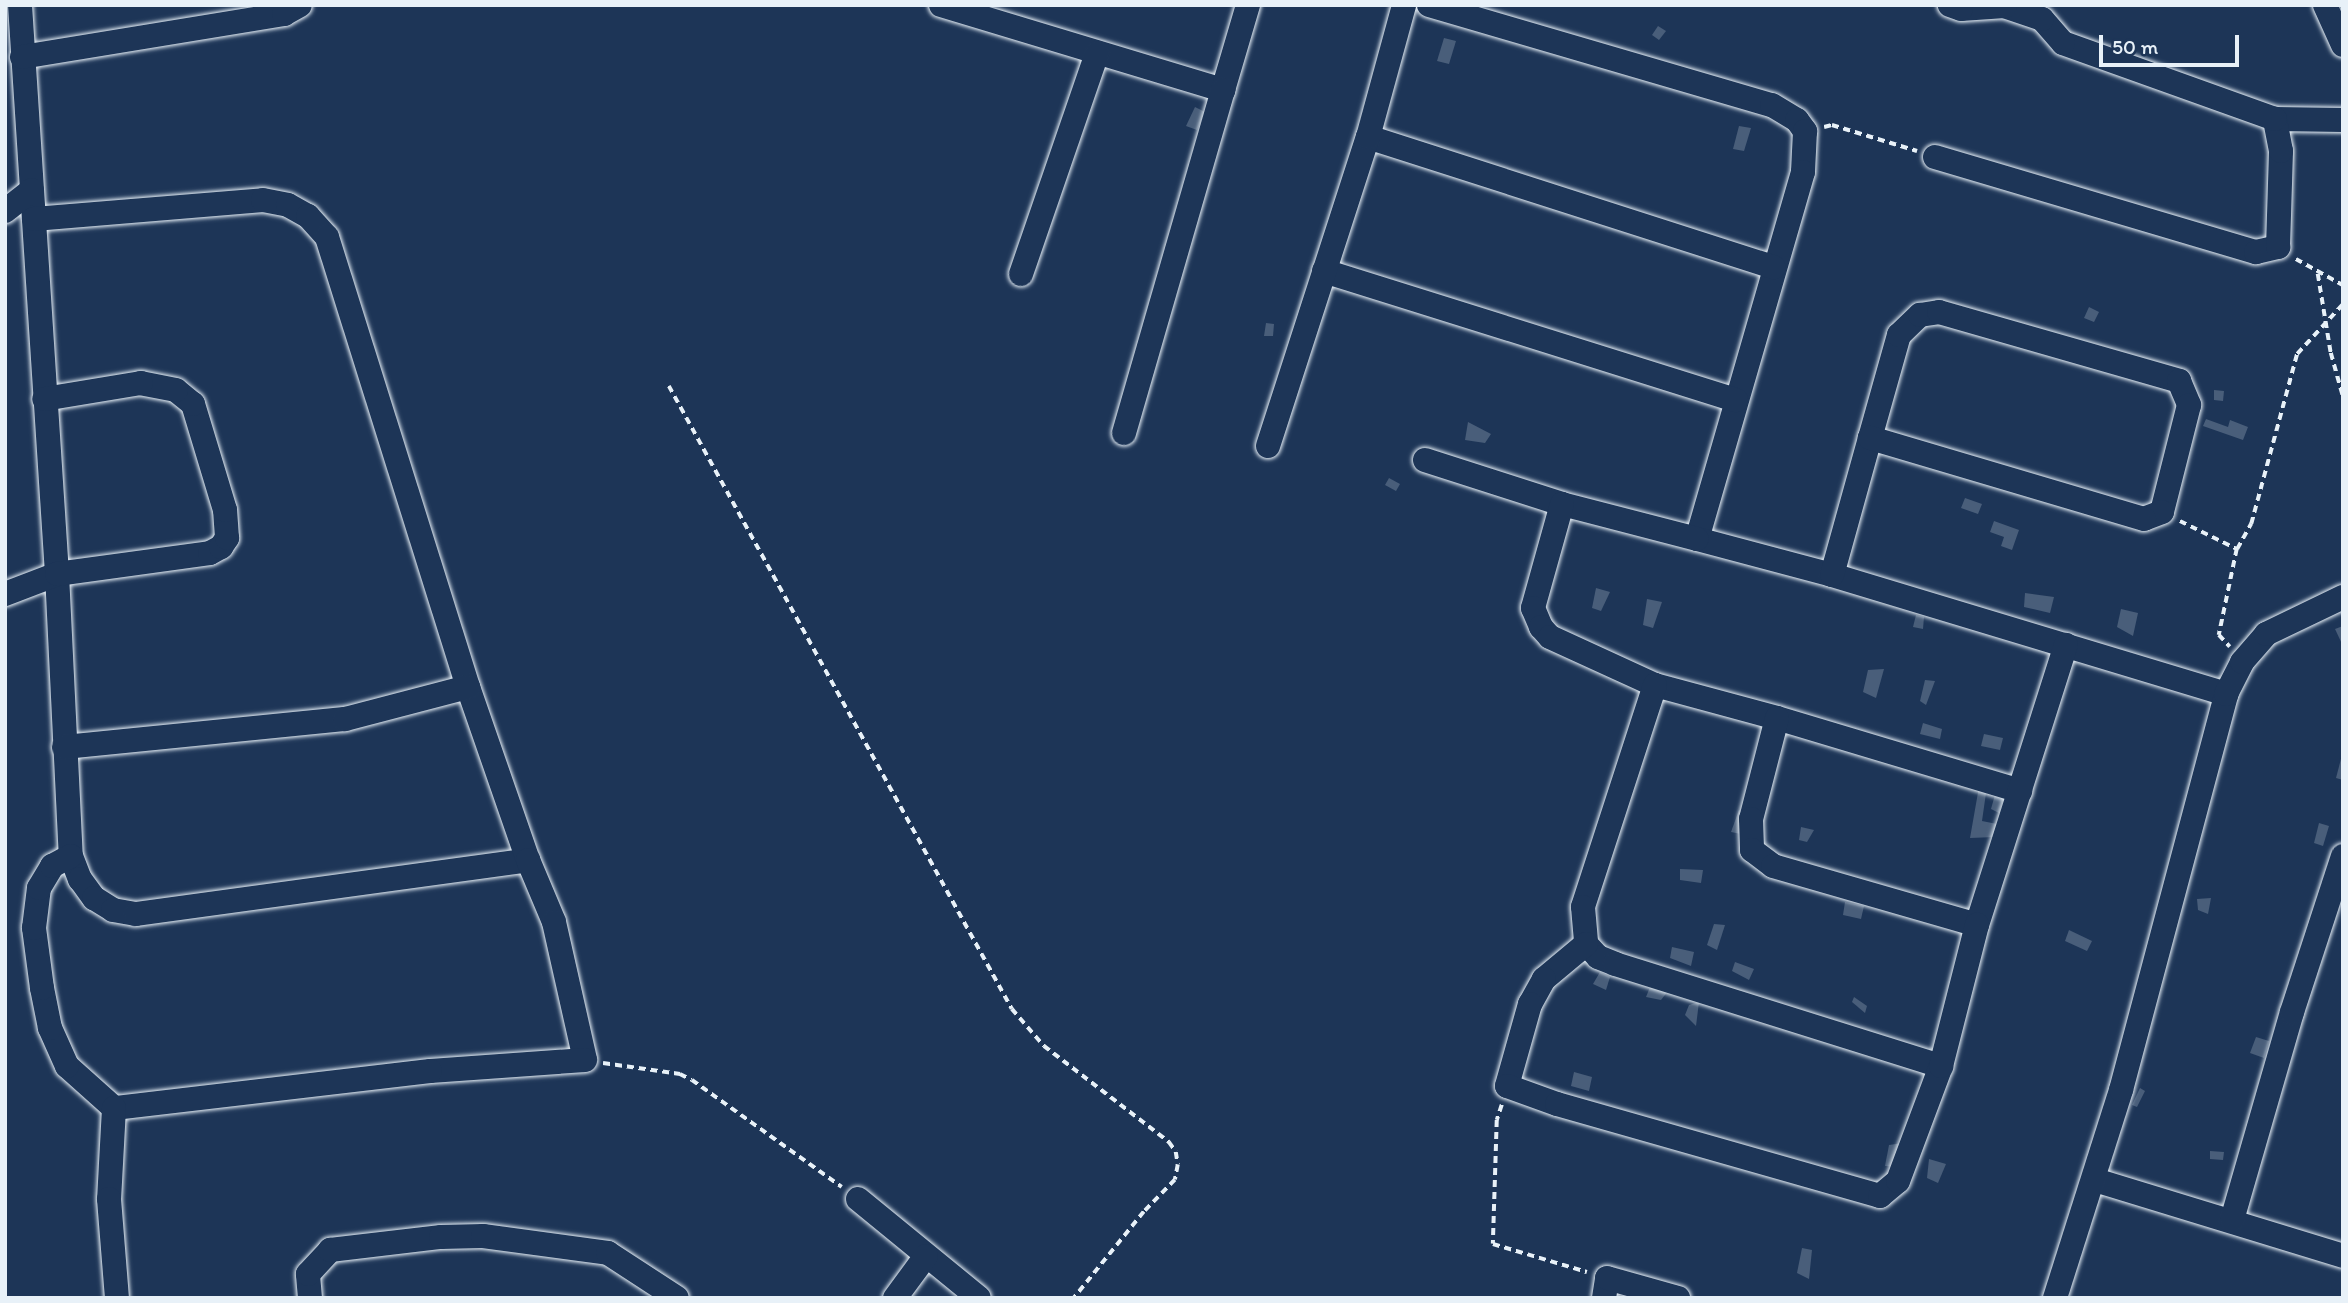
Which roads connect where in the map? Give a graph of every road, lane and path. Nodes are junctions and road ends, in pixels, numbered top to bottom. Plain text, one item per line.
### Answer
1 (20, 5) edge
2 (300, 5) edge
3 (941, 5) edge
4 (1248, 5) edge
5 (1404, 5) edge
6 (1429, 5) edge
7 (1950, 5) edge
8 (2325, 5) edge
9 (2343, 46) edge
10 (1097, 53) junction
11 (22, 57) junction
12 (1223, 90) junction
13 (2276, 119) junction
14 (2343, 120) edge
15 (1805, 131) junction
16 (1368, 137) junction
17 (1935, 157) joint
18 (32, 190) junction
19 (5, 211) edge
20 (34, 219) junction
21 (2278, 247) junction
22 (1774, 267) junction
23 (1324, 271) junction
24 (1020, 274) dead end
25 (2318, 274) junction
26 (2343, 285) edge
27 (2343, 304) edge
28 (2327, 325) junction
29 (669, 386) dead end
30 (2343, 396) edge
31 (44, 399) junction
32 (1737, 400) junction
33 (1124, 433) dead end
34 (1870, 438) junction
35 (1268, 446) dead end
36 (1425, 460) dead end
37 (1562, 504) junction
38 (2162, 512) junction
39 (1697, 539) junction
40 (2236, 548) junction
41 (57, 574) junction
42 (1832, 576) junction
43 (5, 594) edge
44 (2343, 597) edge
45 (2066, 645) junction
46 (2242, 662) junction
47 (1655, 685) junction
48 (468, 687) junction
49 (2227, 694) junction
50 (1777, 718) junction
51 (64, 747) junction
52 (2020, 791) junction
53 (71, 856) junction
54 (2343, 856) edge
55 (528, 860) junction
56 (1977, 925) junction
57 (1586, 944) junction
58 (585, 1060) junction
59 (1941, 1066) junction
60 (1507, 1086) junction
61 (114, 1108) junction
62 (2095, 1180) junction
63 (858, 1199) joint
64 (2232, 1220) junction
65 (926, 1256) junction
66 (2343, 1256) edge
67 (1605, 1288) edge
68 (117, 1298) edge
69 (310, 1298) edge
70 (677, 1298) edge
71 (895, 1298) edge
72 (979, 1298) edge
73 (1074, 1298) edge
74 (1678, 1298) edge
75 (2055, 1298) edge

1 - 11 street
2 - 11 street
3 - 10 street
4 - 12 street
5 - 16 street
6 - 15 street
7 - 13 street
8 - 9 street
10 - 12 street
10 - 24 street
11 - 18 street
12 - 33 street
13 - 14 street
13 - 21 street
15 - 17 path
15 - 22 street
16 - 22 street
16 - 23 street
17 - 21 street
18 - 19 street
18 - 20 street
20 - 31 street
20 - 48 street
21 - 25 path
22 - 32 street
23 - 32 street
23 - 35 street
25 - 26 path
25 - 28 path
27 - 28 path
28 - 30 path
28 - 40 path
29 - 73 path
31 - 41 street
31 - 41 street
32 - 39 street
34 - 38 street
34 - 38 street
34 - 42 street
36 - 37 street
37 - 39 street
37 - 47 street
38 - 40 path
39 - 42 street
40 - 46 path
41 - 43 street
41 - 51 street
42 - 45 street
44 - 46 street
45 - 49 street
45 - 52 street
46 - 49 street
47 - 50 street
47 - 57 street
48 - 51 street
48 - 55 street
49 - 62 street
50 - 52 street
50 - 56 street
51 - 53 street
52 - 56 street
53 - 55 street
53 - 61 street
54 - 64 street
55 - 58 street
56 - 59 street
57 - 59 street
57 - 60 street
58 - 61 street
58 - 63 path
59 - 60 street
60 - 67 path
61 - 68 street
62 - 64 street
62 - 75 street
63 - 65 street
64 - 66 street
65 - 71 street
65 - 72 street
67 - 74 street
69 - 70 street

